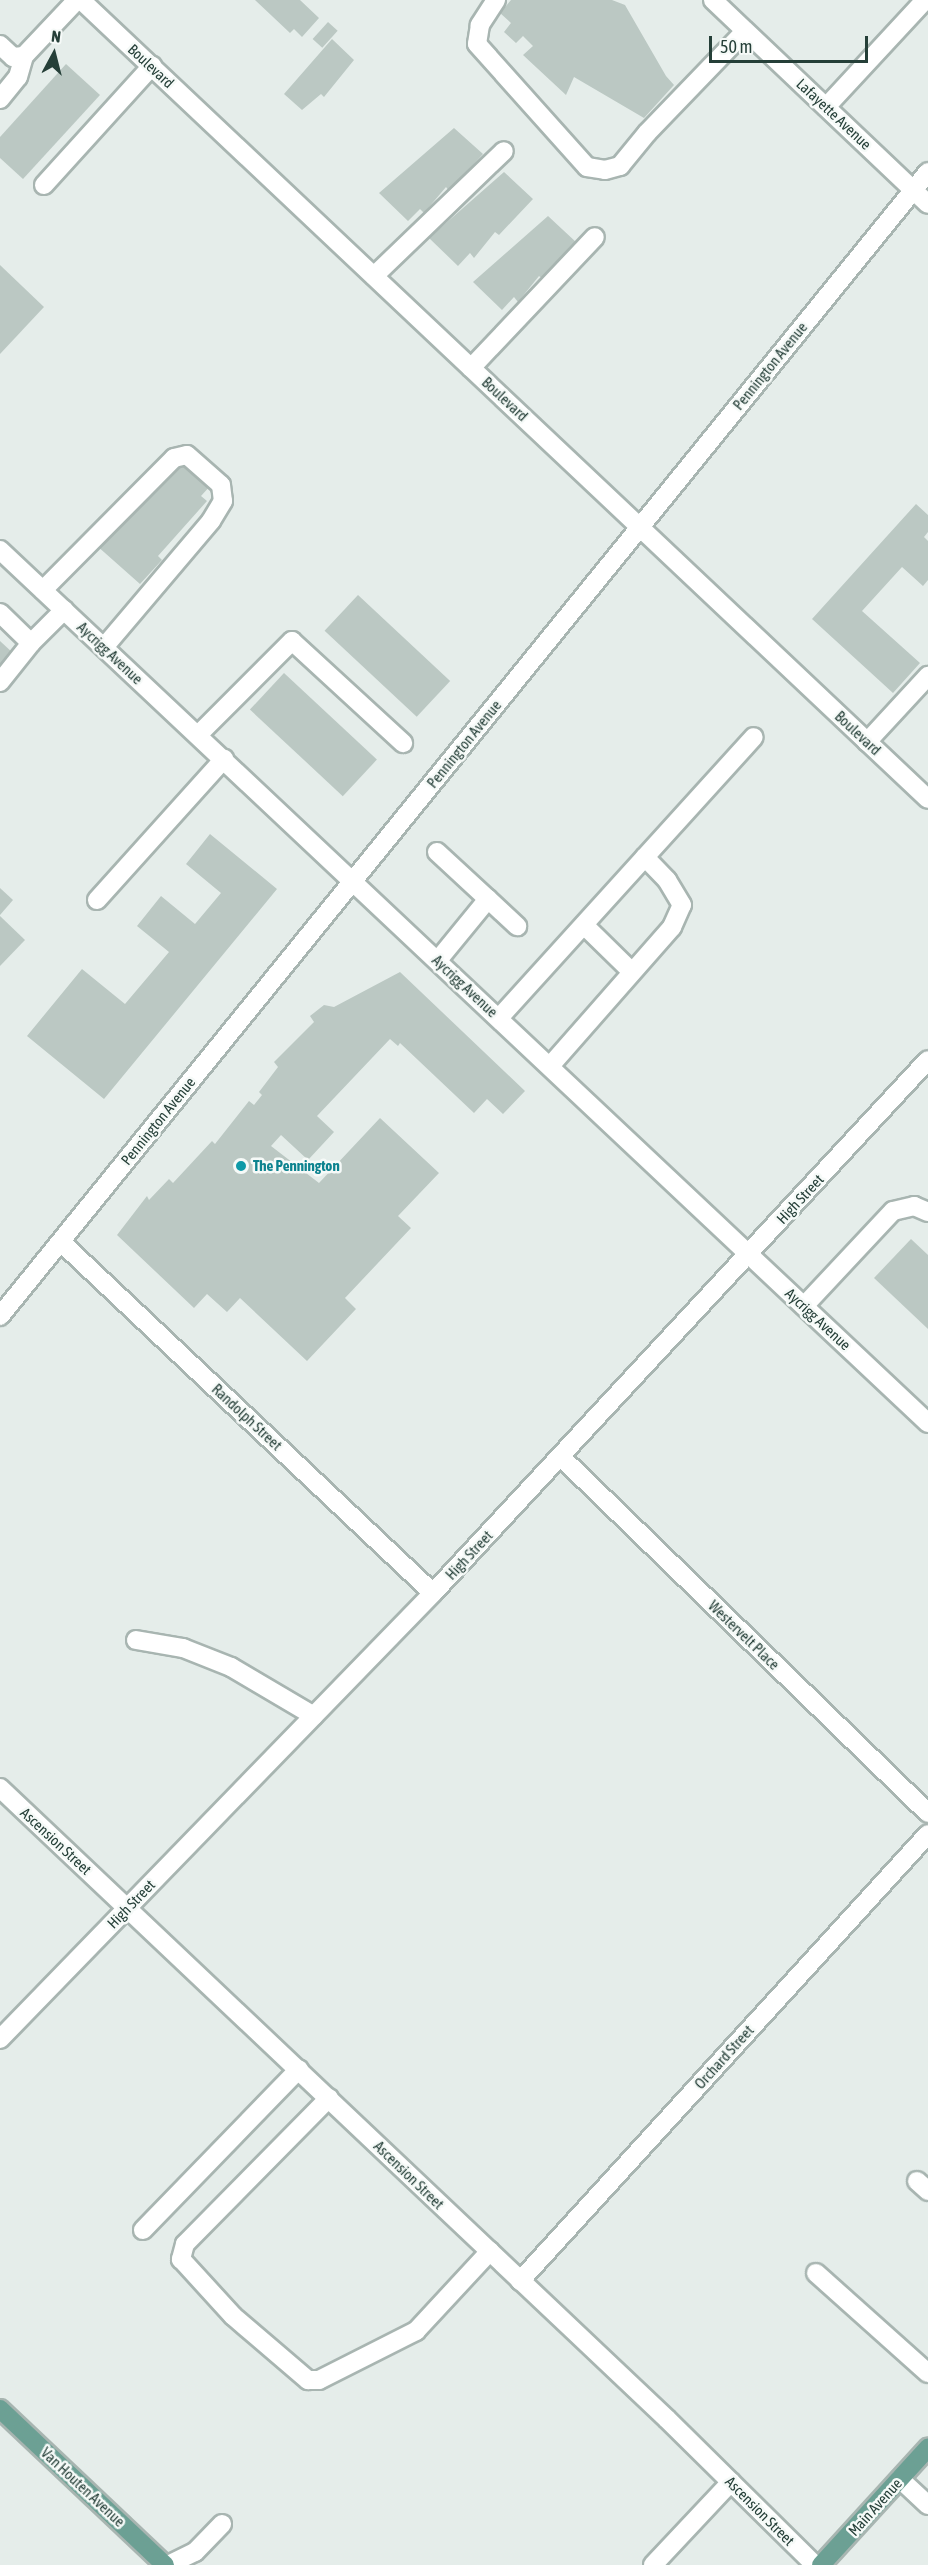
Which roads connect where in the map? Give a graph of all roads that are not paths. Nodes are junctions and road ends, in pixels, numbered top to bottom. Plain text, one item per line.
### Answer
1 (79, 0) edge
2 (496, 0) edge
3 (925, 0) edge
4 (724, 3) edge
5 (745, 31) junction
6 (0, 45) edge
7 (24, 56) junction
8 (152, 66) junction
9 (0, 99) edge
10 (826, 107) junction
11 (504, 151) dead end
12 (928, 172) edge
13 (44, 185) dead end
14 (914, 190) junction
15 (928, 204) edge
16 (595, 237) dead end
17 (374, 276) junction
18 (471, 368) junction
19 (639, 527) junction
20 (0, 550) edge
21 (43, 590) junction
22 (64, 610) junction
23 (0, 613) edge
24 (31, 643) junction
25 (104, 647) junction
26 (928, 676) edge
27 (0, 682) edge
28 (198, 735) junction
29 (754, 737) dead end
30 (867, 742) junction
31 (403, 743) dead end
32 (224, 759) junction
33 (928, 799) edge
34 (437, 852) dead end
35 (645, 857) junction
36 (353, 880) junction
37 (488, 899) junction
38 (97, 900) dead end
39 (584, 925) junction
40 (517, 926) dead end
41 (438, 960) junction
42 (632, 972) junction
43 (499, 1018) junction
44 (928, 1060) edge
45 (550, 1066) junction
46 (928, 1212) edge
47 (61, 1242) junction
48 (749, 1254) junction
49 (804, 1306) junction
50 (0, 1316) edge
51 (928, 1424) edge
52 (561, 1457) junction
53 (433, 1593) junction
54 (136, 1640) dead end
55 (314, 1716) junction
56 (0, 1788) edge
57 (928, 1813) edge
58 (928, 1834) edge
59 (127, 1908) junction
60 (0, 2039) edge
61 (299, 2069) junction
62 (329, 2098) junction
63 (143, 2230) dead end
64 (490, 2251) junction
65 (816, 2273) dead end
66 (520, 2281) junction
67 (928, 2373) edge
68 (0, 2409) edge
69 (928, 2448) edge
70 (900, 2479) junction
71 (731, 2481) junction
72 (928, 2505) edge
73 (222, 2524) dead end
74 (167, 2565) edge
75 (653, 2565) edge
76 (815, 2565) edge
77 (821, 2565) edge

1 - 7 street
1 - 8 street, Boulevard
2 - 5 street
3 - 10 street
4 - 5 street, Lafayette Avenue
5 - 10 street, Lafayette Avenue
6 - 7 street
7 - 9 street
8 - 13 street
8 - 17 street, Boulevard
10 - 14 street, Lafayette Avenue
11 - 17 street
12 - 14 street, Pennington Avenue
14 - 15 street, Lafayette Avenue
14 - 19 street, Pennington Avenue
16 - 18 street
17 - 18 street, Boulevard
18 - 19 street, Boulevard
19 - 30 street, Boulevard
19 - 36 street, Pennington Avenue
20 - 21 street, Aycrigg Avenue
21 - 22 street, Aycrigg Avenue
21 - 25 street
22 - 24 street
22 - 25 street, Aycrigg Avenue
23 - 24 street
24 - 27 street
25 - 28 street, Aycrigg Avenue
26 - 30 street
28 - 31 street
28 - 32 street, Aycrigg Avenue
29 - 35 street
30 - 33 street, Boulevard
32 - 36 street, Aycrigg Avenue
32 - 38 street
34 - 37 street
35 - 39 street
35 - 42 street
36 - 41 street, Aycrigg Avenue
36 - 47 street, Pennington Avenue
37 - 40 street
37 - 41 street
39 - 42 street
39 - 43 street
41 - 43 street, Aycrigg Avenue
42 - 45 street
43 - 45 street, Aycrigg Avenue
44 - 48 street, High Street
45 - 48 street, Aycrigg Avenue
46 - 49 street
47 - 50 street, Pennington Avenue
47 - 53 street, Randolph Street
48 - 49 street, Aycrigg Avenue
48 - 52 street, High Street
49 - 51 street, Aycrigg Avenue
52 - 53 street, High Street
52 - 57 street, Westervelt Place
53 - 55 street, High Street
54 - 55 street
55 - 59 street, High Street
56 - 59 street, Ascension Street
58 - 66 street, Orchard Street
59 - 60 street, High Street
59 - 61 street, Ascension Street
61 - 62 street, Ascension Street
61 - 63 street
62 - 64 street, Ascension Street
62 - 64 street
64 - 66 street, Ascension Street
65 - 67 street
66 - 71 street, Ascension Street
68 - 74 main road, Van Houten Avenue
69 - 70 main road, Main Avenue
70 - 72 street
70 - 77 main road, Main Avenue
71 - 75 street
71 - 76 street, Ascension Street
73 - 74 street

